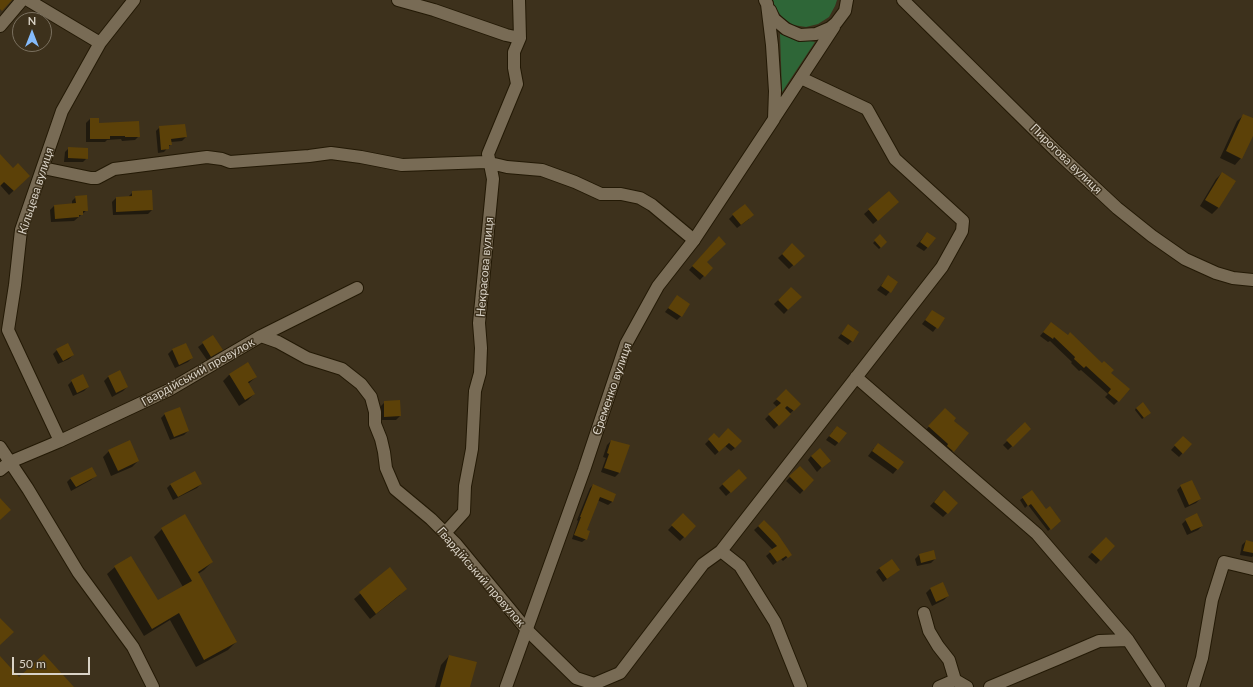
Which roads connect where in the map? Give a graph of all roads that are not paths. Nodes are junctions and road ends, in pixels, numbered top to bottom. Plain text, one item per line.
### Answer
1 (22, 0) edge
2 (28, 0) edge
3 (134, 0) edge
4 (398, 0) edge
5 (519, 0) edge
6 (903, 0) edge
7 (767, 1) edge
8 (847, 1) edge
9 (836, 23) junction
10 (0, 26) edge
11 (520, 38) junction
12 (100, 43) junction
13 (801, 78) junction
14 (774, 119) junction
15 (490, 163) junction
16 (43, 168) junction
17 (694, 240) junction
18 (1253, 280) edge
19 (357, 288) dead end
20 (4, 334) edge
21 (261, 336) junction
22 (856, 377) junction
23 (60, 441) junction
24 (0, 447) edge
25 (10, 462) junction
26 (0, 470) edge
27 (445, 533) junction
28 (721, 551) junction
29 (1253, 569) edge
30 (924, 613) dead end
31 (527, 630) junction
32 (1128, 640) junction
33 (955, 680) junction
34 (153, 687) edge
35 (506, 687) edge
36 (801, 687) edge
37 (939, 687) edge
38 (967, 687) edge
39 (990, 687) edge
40 (1159, 687) edge
41 (1193, 687) edge

1 - 10 street
2 - 12 street
3 - 12 street, Кільцева вулиця
4 - 11 street
5 - 11 street, Некрасова вулиця
6 - 18 street, Пирогова вулиця
7 - 9 street
7 - 14 street
8 - 9 street
9 - 13 street, Єременко вулиця
11 - 15 street, Некрасова вулиця
12 - 16 street, Кільцева вулиця
13 - 14 street, Єременко вулиця
13 - 22 street, Гвардійський провулок
14 - 17 street, Єременко вулиця
15 - 16 street
15 - 17 street
15 - 27 street, Некрасова вулиця
16 - 20 street, Кільцева вулиця
17 - 31 street, Єременко вулиця
19 - 21 street
20 - 23 street, Кільцева вулиця
21 - 23 street, Гвардійський провулок
21 - 27 street, Гвардійський провулок
22 - 28 street, Гвардійський провулок
22 - 32 street
23 - 25 street, Гвардійський провулок
24 - 25 street
25 - 26 street, Гвардійський провулок
25 - 34 street
27 - 31 street, Гвардійський провулок
28 - 31 street, Гвардійський провулок
28 - 36 street
29 - 41 street
30 - 33 street
31 - 35 street, Єременко вулиця
32 - 39 street
32 - 40 street
33 - 37 street
33 - 38 street

